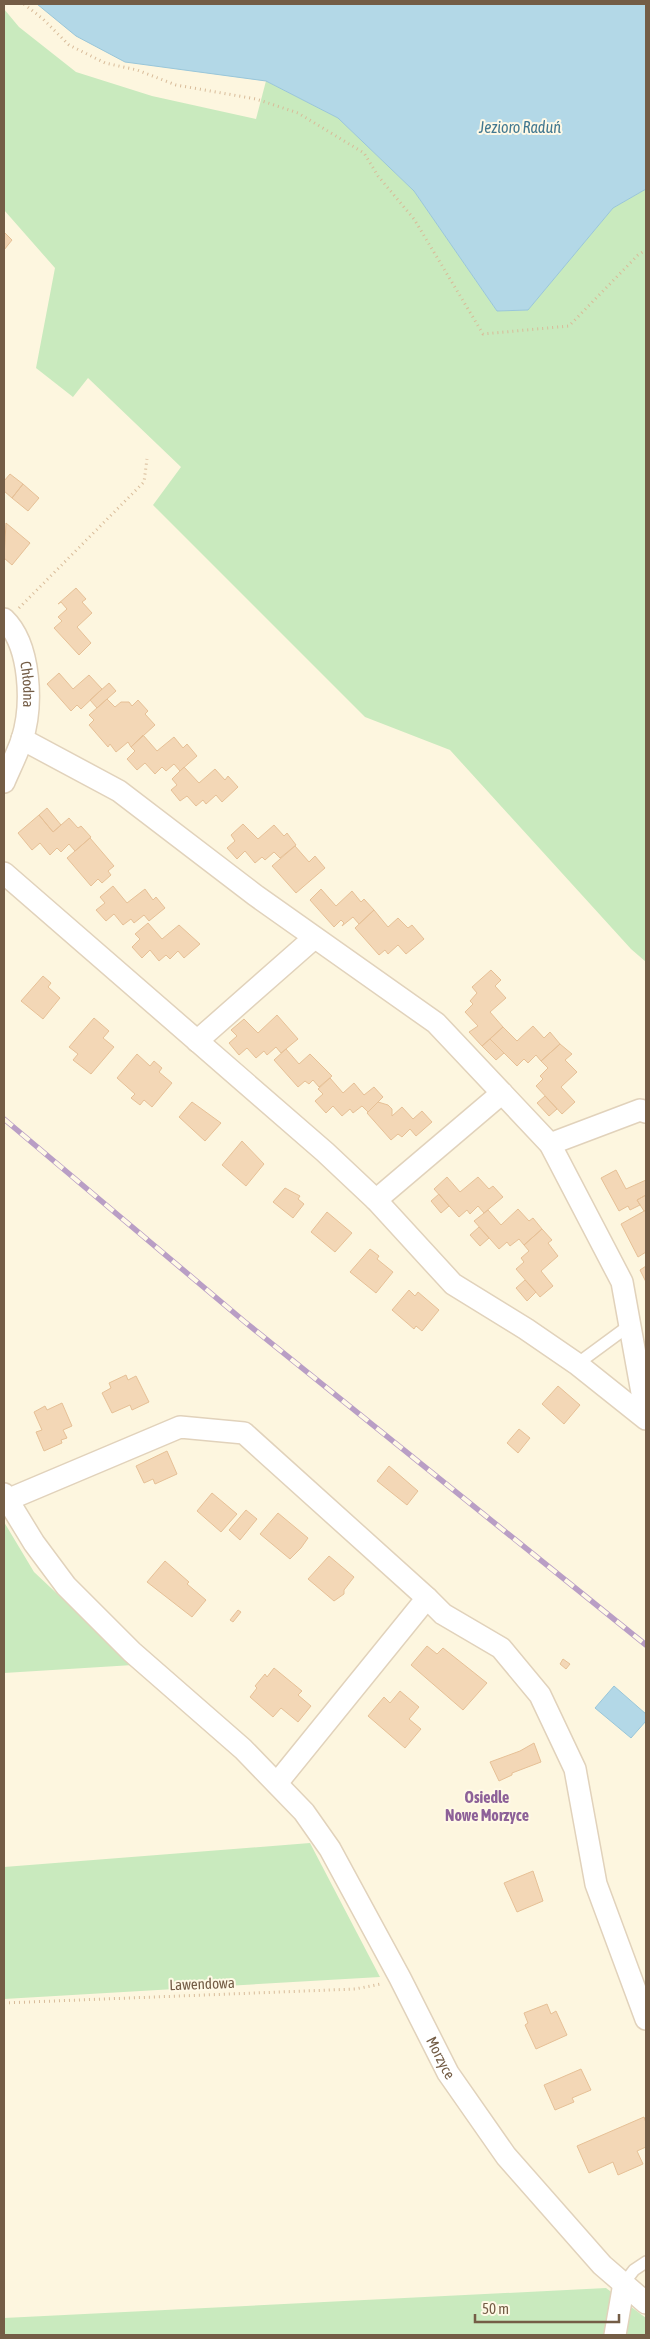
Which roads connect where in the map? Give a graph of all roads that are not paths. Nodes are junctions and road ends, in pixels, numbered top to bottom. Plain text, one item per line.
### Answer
1 (5, 620) edge
2 (22, 739) junction
3 (4, 782) edge
4 (4, 873) edge
5 (314, 938) junction
6 (197, 1041) junction
7 (502, 1093) junction
8 (646, 1112) edge
9 (550, 1144) junction
10 (376, 1200) junction
11 (630, 1325) junction
12 (577, 1364) junction
13 (646, 1417) edge
14 (5, 1497) edge
15 (428, 1598) junction
16 (277, 1783) junction
17 (646, 2019) edge
18 (646, 2262) edge
19 (624, 2283) junction
20 (646, 2303) edge
21 (615, 2335) edge

1 - 2 street, Chłodna
2 - 3 street, Chłodna
2 - 5 street
4 - 6 street
5 - 6 street
5 - 7 street
6 - 10 street
7 - 9 street
7 - 10 street
8 - 9 street
9 - 11 street
10 - 12 street
11 - 12 lane
11 - 13 street
12 - 13 street
14 - 15 street
14 - 16 street, Morzyce
15 - 16 street
15 - 17 street
16 - 19 street, Morzyce
18 - 19 lane
19 - 20 street, Morzyce
19 - 21 street

